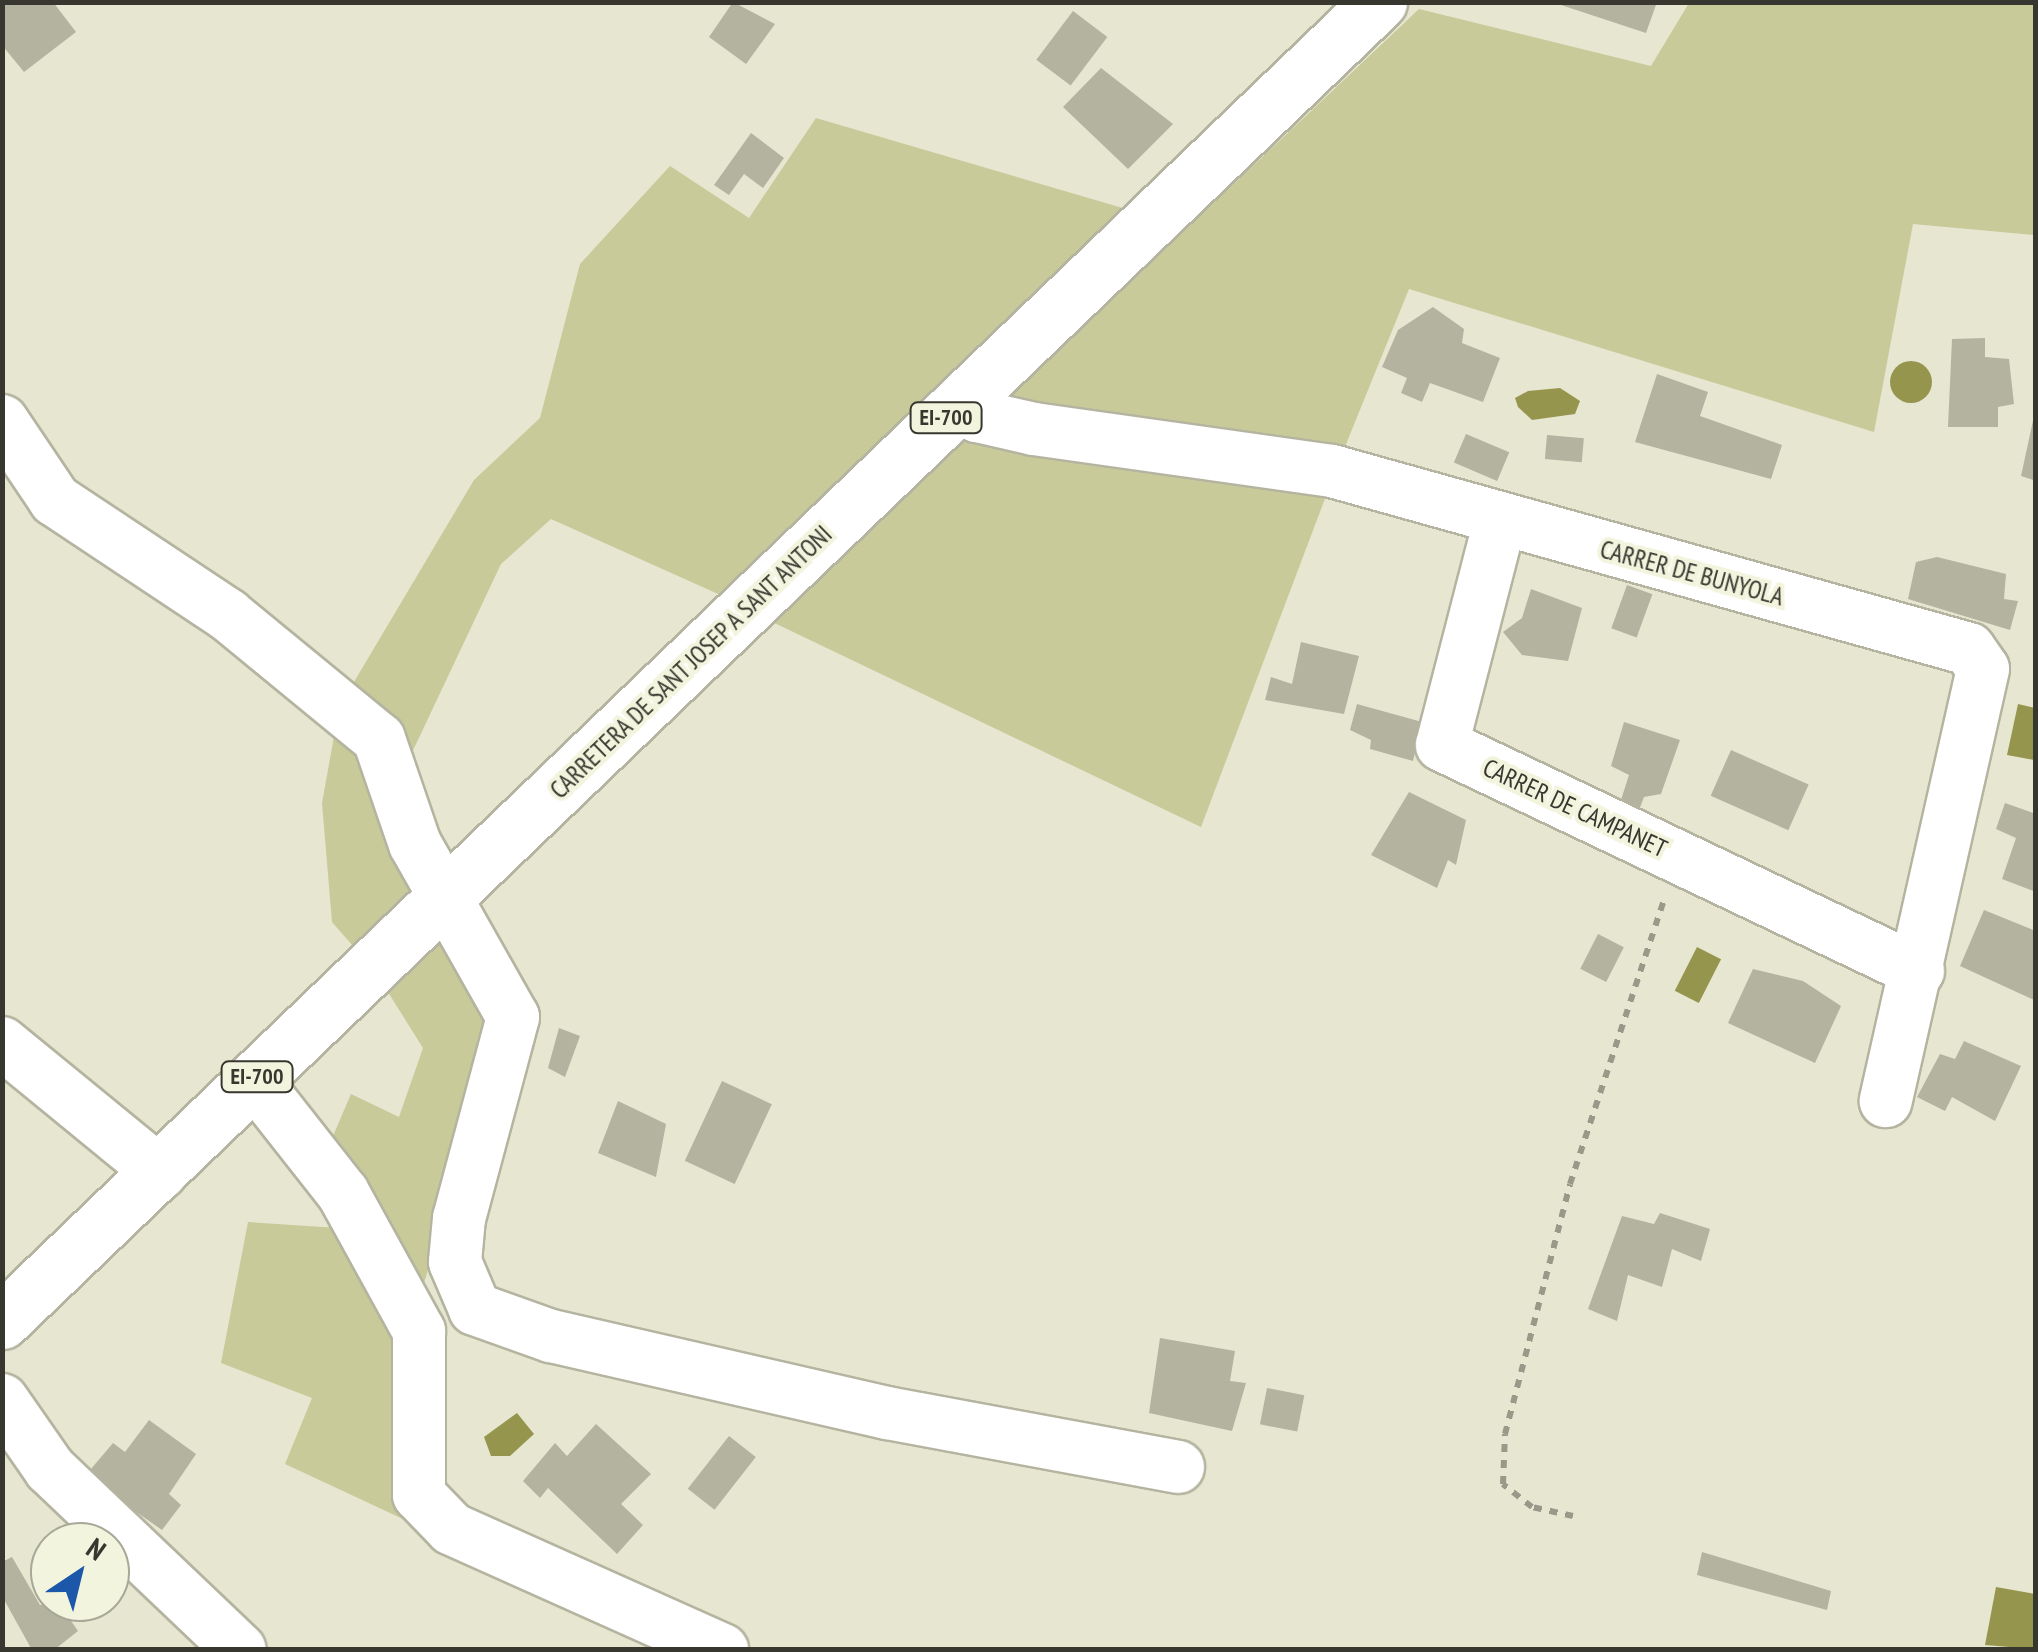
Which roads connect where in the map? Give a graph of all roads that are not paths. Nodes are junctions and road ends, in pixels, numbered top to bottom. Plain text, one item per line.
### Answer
1 (1379, 2) edge
2 (961, 403) junction
3 (2, 421) edge
4 (1500, 521) junction
5 (448, 895) junction
6 (1918, 971) junction
7 (2, 1043) edge
8 (254, 1080) junction
9 (1886, 1101) dead end
10 (161, 1172) junction
11 (2, 1321) edge
12 (2, 1400) edge
13 (1178, 1467) dead end
14 (240, 1650) edge
15 (722, 1650) edge

1 - 2 main road, CARRETERA DE SANT JOSEP A SANT ANTONI / EI-700
2 - 4 street, CARRER DE BUNYOLA
2 - 5 main road, CARRETERA DE SANT JOSEP A SANT ANTONI / EI-700
3 - 5 street
4 - 6 street, CARRER DE CAMPANET
4 - 6 street, CARRER DE BUNYOLA
5 - 8 main road, CARRETERA DE SANT JOSEP A SANT ANTONI / EI-700
5 - 13 street
6 - 9 street, CARRER DE BUNYOLA
7 - 10 street
8 - 10 main road, CARRETERA DE SANT JOSEP A SANT ANTONI / EI-700
8 - 15 street
10 - 11 main road, CARRETERA DE SANT JOSEP A SANT ANTONI / EI-700
12 - 14 street

